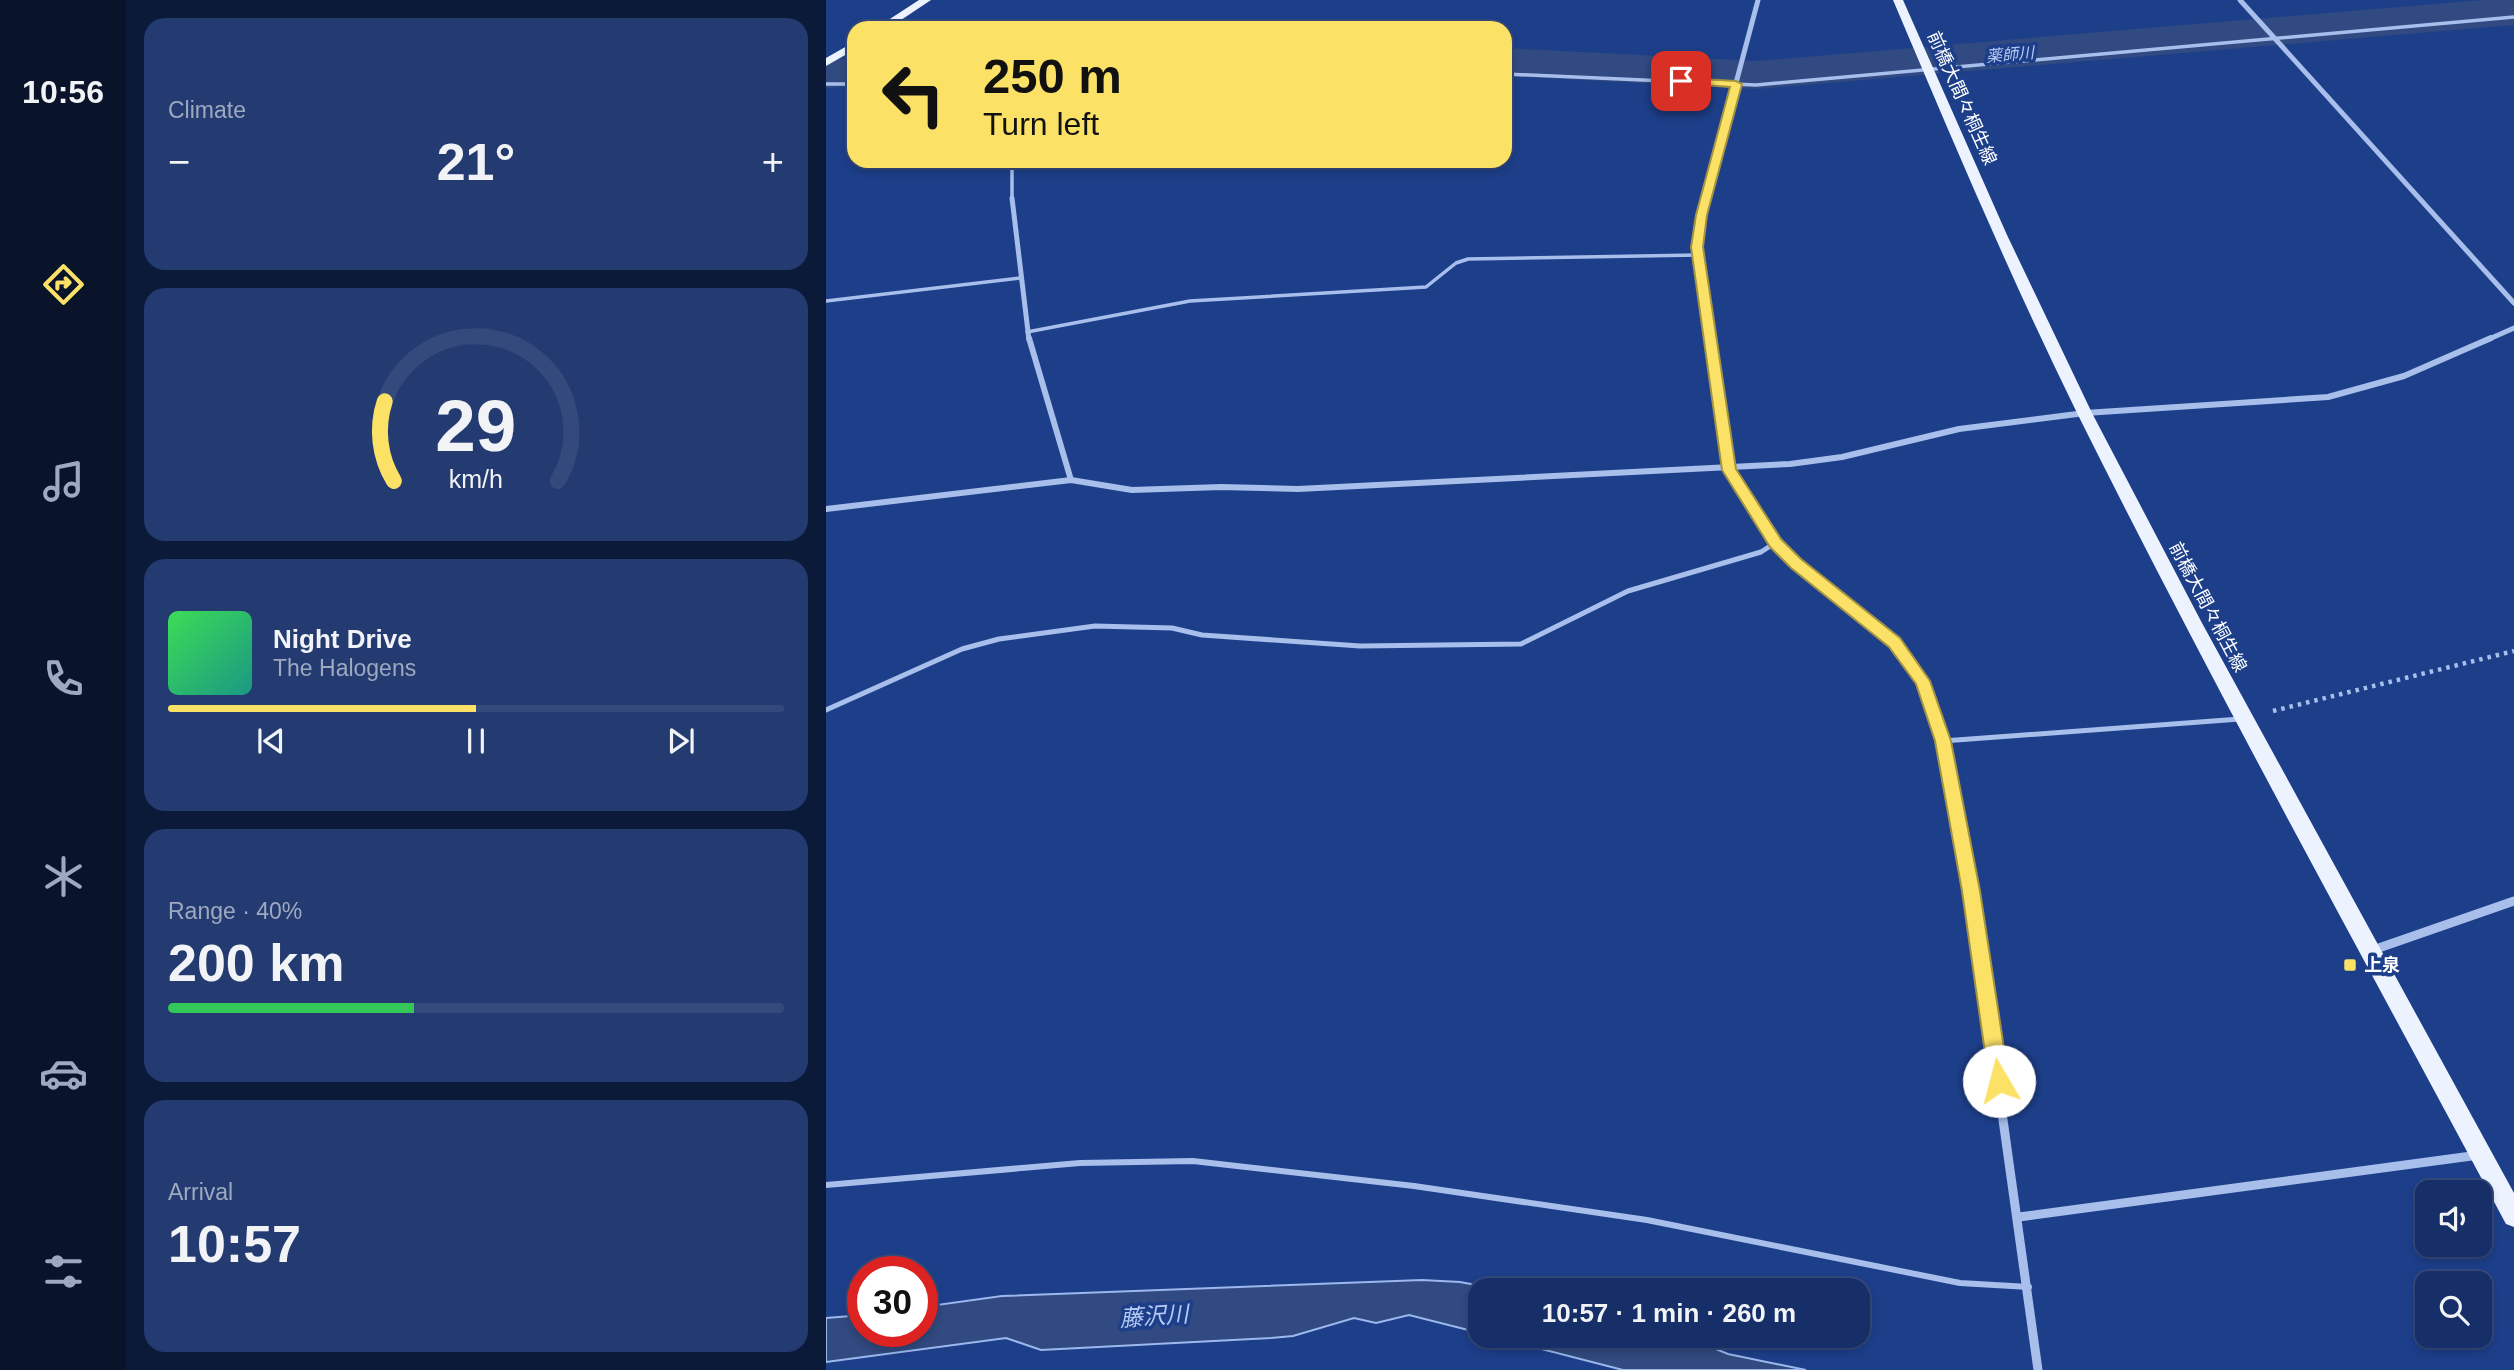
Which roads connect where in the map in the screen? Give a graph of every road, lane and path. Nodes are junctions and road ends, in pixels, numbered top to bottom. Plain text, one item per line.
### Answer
1 (926, 0) edge
2 (1758, 0) edge
3 (1898, 0) edge
4 (2240, 0) edge
5 (2514, 18) edge
6 (892, 21) edge
7 (2276, 40) junction
8 (847, 49) edge
9 (826, 62) edge
10 (1929, 71) junction
11 (1512, 74) edge
12 (826, 84) edge
13 (1736, 84) junction
14 (847, 85) edge
15 (1012, 168) edge
16 (1012, 198) joint
17 (1698, 255) junction
18 (1020, 278) junction
19 (826, 301) edge
20 (2514, 303) edge
21 (2514, 328) edge
22 (1027, 332) junction
23 (2085, 413) junction
24 (1729, 470) junction
25 (1071, 480) junction
26 (826, 509) edge
27 (1775, 543) junction
28 (2514, 651) edge
29 (826, 710) edge
30 (2245, 718) junction
31 (1943, 741) junction
32 (2514, 901) edge
33 (2372, 950) junction
34 (2481, 1155) junction
35 (826, 1185) edge
36 (2514, 1216) edge
37 (2019, 1217) junction
38 (2029, 1287) junction
39 (2038, 1370) edge

1 - 6 main road
2 - 13 street
3 - 10 main road, 前橋大間々桐生線
4 - 7 street
5 - 7 lane
7 - 10 lane
7 - 20 street
8 - 9 main road
10 - 13 lane
10 - 23 main road, 前橋大間々桐生線
11 - 13 lane
12 - 14 lane
13 - 17 street
15 - 16 lane
16 - 18 street
17 - 22 lane
17 - 24 street
18 - 19 lane
18 - 22 street
21 - 23 street
22 - 25 street
23 - 24 street
23 - 30 main road, 前橋大間々桐生線
24 - 25 street
24 - 27 street
25 - 26 street
27 - 29 lane
27 - 31 street
28 - 30 path
30 - 31 lane
30 - 33 main road, 前橋大間々桐生線
31 - 37 street
32 - 33 street
33 - 34 main road, 前橋大間々桐生線
34 - 36 main road, 前橋大間々桐生線
34 - 37 street
35 - 38 lane
37 - 38 street
38 - 39 street

